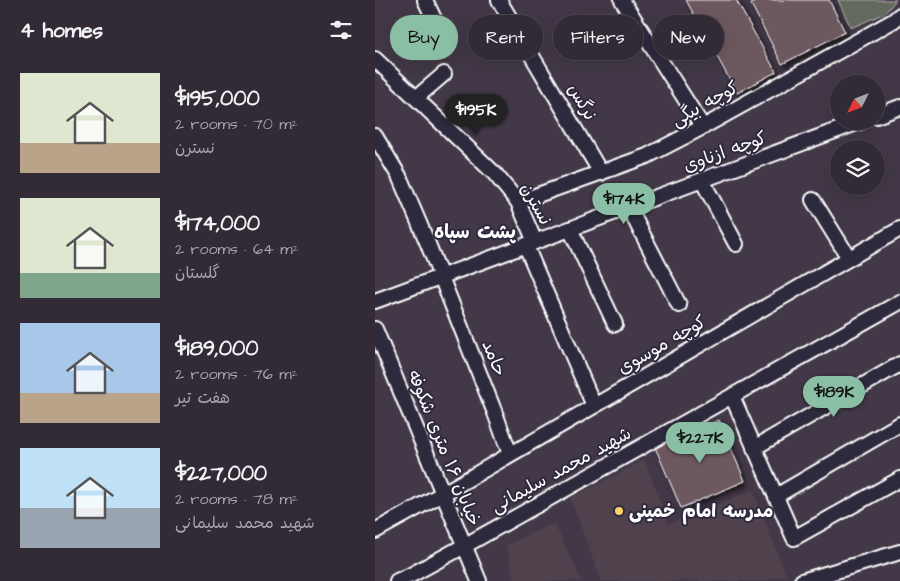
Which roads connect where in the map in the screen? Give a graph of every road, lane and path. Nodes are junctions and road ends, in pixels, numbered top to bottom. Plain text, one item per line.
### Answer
1 (425, 0) edge
2 (499, 0) edge
3 (622, 0) edge
4 (432, 15) edge
5 (900, 15) edge
6 (375, 59) edge
7 (444, 74) dead end
8 (415, 98) junction
9 (900, 107) edge
10 (885, 113) edge
11 (703, 127) junction
12 (838, 130) edge
13 (375, 136) edge
14 (601, 173) junction
15 (702, 180) junction
16 (813, 200) dead end
17 (518, 202) junction
18 (629, 208) junction
19 (570, 229) junction
20 (900, 229) edge
21 (531, 244) junction
22 (736, 244) dead end
23 (849, 258) junction
24 (441, 277) junction
25 (375, 301) edge
26 (900, 302) edge
27 (679, 304) dead end
28 (615, 324) dead end
29 (375, 329) edge
30 (900, 364) edge
31 (731, 396) junction
32 (594, 406) junction
33 (900, 424) edge
34 (754, 448) junction
35 (510, 454) junction
36 (900, 479) edge
37 (442, 494) junction
38 (776, 496) junction
39 (375, 531) edge
40 (464, 546) junction
41 (900, 552) edge
42 (397, 581) edge
43 (479, 581) edge
44 (802, 581) edge

1 - 4 street
2 - 14 street, نرگس
3 - 11 street
5 - 11 street, کوچه بیگی
6 - 8 street, نسترن
7 - 8 street
8 - 17 street, نسترن
9 - 10 street
11 - 14 street, کوچه بیگی
12 - 15 street, کوچه ازناوی
13 - 24 street, حامد
14 - 17 street, کوچه بیگی
15 - 18 street, کوچه ازناوی
15 - 22 street
16 - 23 street
17 - 21 street, نسترن
18 - 19 street, کوچه ازناوی
18 - 27 street
19 - 21 street, کوچه ازناوی
19 - 28 street
20 - 23 street, کوچه موسوی
21 - 24 street, کوچه ازناوی
21 - 32 street, نسترن
23 - 32 street, کوچه موسوی
24 - 25 street, کوچه ازناوی
24 - 35 street, حامد
26 - 31 street, شهید محمد سلیمانی
29 - 37 street, خیابان ۱۶ متری شکوفه
30 - 34 street
31 - 34 street
31 - 40 street, شهید محمد سلیمانی
32 - 35 street, کوچه موسوی
33 - 38 street
34 - 38 street
35 - 37 street, کوچه موسوی
36 - 38 street
37 - 39 street, کوچه موسوی
37 - 40 street, خیابان ۱۶ متری شکوفه
40 - 42 street, شهید محمد سلیمانی
40 - 43 street, خیابان ۱۶ متری شکوفه
41 - 44 street

